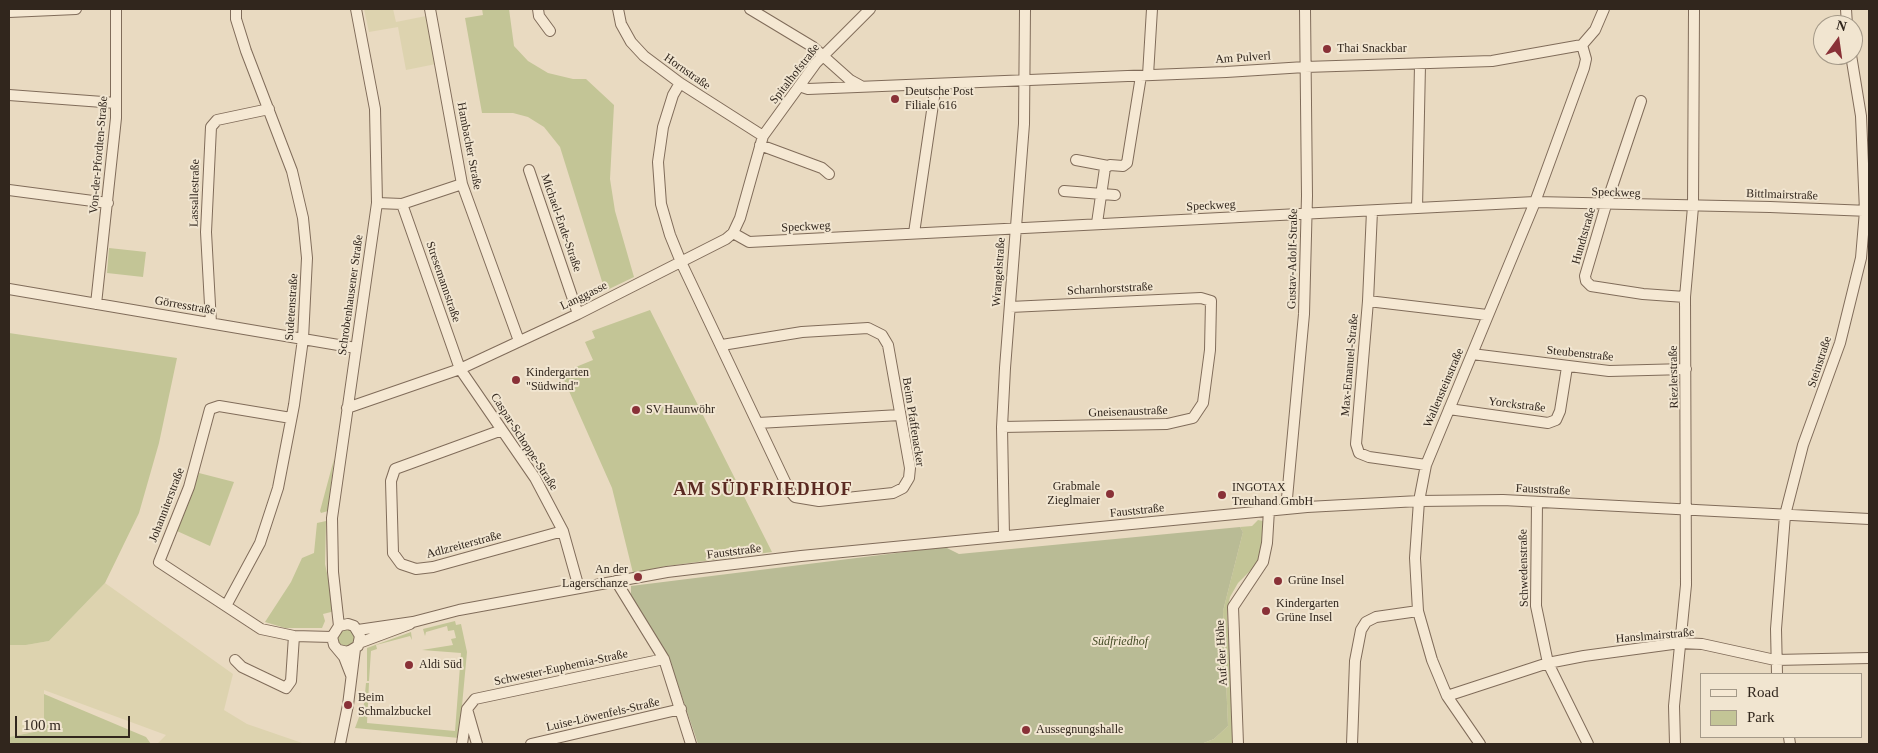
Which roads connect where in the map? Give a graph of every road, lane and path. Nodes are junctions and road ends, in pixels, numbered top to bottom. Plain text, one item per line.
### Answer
1 (76, 9) edge
2 (116, 9) edge
3 (236, 9) edge
4 (356, 9) edge
5 (430, 9) edge
6 (538, 9) edge
7 (618, 9) edge
8 (750, 9) edge
9 (870, 9) edge
10 (1025, 9) edge
11 (1152, 9) edge
12 (1305, 9) edge
13 (1604, 9) edge
14 (1694, 9) edge
15 (9, 12) edge
16 (550, 32) dead end
17 (1582, 45) junction
18 (824, 55) junction
19 (1420, 65) junction
20 (1853, 65) edge
21 (1305, 67) junction
22 (1144, 76) junction
23 (1026, 80) junction
24 (680, 83) junction
25 (936, 84) junction
26 (799, 86) junction
27 (862, 86) junction
28 (9, 96) edge
29 (1641, 101) dead end
30 (116, 103) junction
31 (269, 109) junction
32 (1865, 116) edge
33 (761, 141) junction
34 (1076, 160) dead end
35 (1108, 166) junction
36 (529, 170) dead end
37 (829, 174) dead end
38 (462, 184) junction
39 (9, 190) edge
40 (1064, 191) dead end
41 (1101, 194) junction
42 (1115, 194) dead end
43 (377, 202) junction
44 (1535, 202) junction
45 (108, 203) junction
46 (402, 204) junction
47 (1606, 205) junction
48 (1693, 207) junction
49 (1418, 208) junction
50 (1372, 211) junction
51 (1867, 211) edge
52 (1306, 214) junction
53 (1097, 223) junction
54 (1015, 229) junction
55 (733, 233) junction
56 (914, 233) junction
57 (681, 262) junction
58 (9, 289) edge
59 (1685, 297) junction
60 (1211, 301) joint
61 (1368, 301) junction
62 (96, 304) junction
63 (1010, 307) junction
64 (578, 314) junction
65 (1487, 314) junction
66 (211, 324) junction
67 (303, 339) junction
68 (519, 341) junction
69 (722, 345) junction
70 (356, 348) junction
71 (1472, 354) junction
72 (1567, 366) junction
73 (460, 369) junction
74 (1686, 369) junction
75 (347, 408) junction
76 (1449, 409) junction
77 (900, 415) junction
78 (291, 418) junction
79 (758, 423) junction
80 (1002, 427) junction
81 (502, 430) junction
82 (1426, 465) junction
83 (1419, 501) junction
84 (1536, 502) junction
85 (1286, 508) junction
86 (1269, 510) junction
87 (1687, 510) junction
88 (1784, 515) junction
89 (1869, 519) edge
90 (563, 531) junction
91 (1004, 536) junction
92 (616, 581) junction
93 (335, 586) junction
94 (579, 588) junction
95 (226, 606) junction
96 (1418, 612) junction
97 (413, 622) junction
98 (338, 626) junction
99 (354, 628) junction
100 (294, 636) junction
101 (332, 637) junction
102 (1680, 644) junction
103 (358, 646) junction
104 (339, 650) junction
105 (1869, 658) edge
106 (664, 659) junction
107 (235, 660) dead end
108 (1776, 660) junction
109 (1548, 663) junction
110 (1777, 673) edge
111 (351, 676) junction
112 (1447, 696) junction
113 (467, 709) junction
114 (681, 709) junction
115 (341, 743) edge
116 (462, 744) edge
117 (477, 744) edge
118 (531, 744) edge
119 (691, 744) edge
120 (1238, 744) edge
121 (1352, 744) edge
122 (1480, 744) edge
123 (1588, 744) edge
124 (1675, 744) edge

1 - 15 street
2 - 30 street, Von-der-Pfordten-Straße
3 - 31 street, Sudetenstraße
4 - 43 street, Schrobenhausener Straße
5 - 38 street, Hambacher Straße
6 - 16 street
7 - 24 street, Hornstraße
8 - 18 street
9 - 18 street, Spitalhofstraße
10 - 23 street, Wrangelstraße
11 - 22 street
12 - 21 street, Gustav-Adolf-Straße
13 - 17 street
14 - 48 street, Riezlerstraße
17 - 19 street, Am Pulverl
17 - 44 street, Wallensteinstraße
18 - 26 street, Spitalhofstraße
18 - 27 street
19 - 21 street, Am Pulverl
19 - 49 street
20 - 32 street, Steinstraße
21 - 22 street, Am Pulverl
21 - 52 street, Gustav-Adolf-Straße
22 - 23 street, Am Pulverl
22 - 35 street
23 - 25 street, Am Pulverl
23 - 54 street, Wrangelstraße
24 - 33 street, Hornstraße
24 - 57 street, Beim Pfaffenacker
25 - 27 street, Am Pulverl
25 - 56 street
26 - 27 street, Am Pulverl
26 - 33 street, Spitalhofstraße
28 - 30 street
29 - 47 street, Hundtstraße
30 - 45 street, Von-der-Pfordten-Straße
31 - 66 street, Lassallestraße
31 - 67 street, Sudetenstraße
32 - 51 street, Steinstraße
33 - 37 street, Hornstraße
33 - 55 street
34 - 35 street
35 - 41 street
36 - 64 street, Michael-Ende-Straße
38 - 46 street
38 - 68 street, Hambacher Straße
39 - 45 street
40 - 41 street
41 - 42 street
41 - 53 street
43 - 46 street
43 - 70 street, Schrobenhausener Straße
44 - 47 street, Speckweg
44 - 49 street, Speckweg
44 - 65 street, Wallensteinstraße
45 - 62 street, Von-der-Pfordten-Straße
46 - 73 street, Stresemannstraße
47 - 48 street, Speckweg
47 - 59 street, Hundtstraße
48 - 51 street, Bittlmairstraße
48 - 59 street, Riezlerstraße
49 - 50 street, Speckweg
50 - 52 street, Speckweg
50 - 61 street, Max-Emanuel-Straße
51 - 88 street, Steinstraße
52 - 53 street, Speckweg
52 - 85 street, Gustav-Adolf-Straße
53 - 54 street, Speckweg
54 - 56 street, Speckweg
54 - 63 street, Wrangelstraße
55 - 56 street, Speckweg
55 - 57 street, Langgasse
57 - 64 street, Langgasse
57 - 69 street, Beim Pfaffenacker
58 - 62 street, Görresstraße
59 - 74 street, Riezlerstraße
60 - 63 street, Scharnhorststraße
60 - 80 street, Gneisenaustraße
61 - 65 street
61 - 82 street, Max-Emanuel-Straße
62 - 66 street, Görresstraße
63 - 80 street, Wrangelstraße
64 - 68 street, Langgasse
65 - 71 street, Wallensteinstraße
66 - 67 street, Görresstraße
67 - 70 street, Görresstraße
67 - 78 street, Sudetenstraße
68 - 73 street, Langgasse
69 - 77 street, Beim Pfaffenacker
69 - 79 street, Beim Pfaffenacker
70 - 75 street, Schrobenhausener Straße
71 - 72 street, Steubenstraße
71 - 76 street, Wallensteinstraße
72 - 74 street, Steubenstraße
72 - 76 street, Yorckstraße
73 - 75 street, Langgasse
73 - 81 street, Caspar-Schoppe-Straße
74 - 87 street, Riezlerstraße
75 - 93 street, Schrobenhausener Straße
76 - 82 street, Wallensteinstraße
77 - 79 street
77 - 79 street, Beim Pfaffenacker
78 - 95 street, Sudetenstraße
78 - 95 street, Johanniterstraße
80 - 91 street, Wrangelstraße
81 - 90 street, Caspar-Schoppe-Straße
81 - 90 street, Adlzreiterstraße
82 - 83 street, Wallensteinstraße
83 - 84 street, Fauststraße
83 - 85 street, Fauststraße
83 - 96 street, Wallensteinstraße
84 - 87 street, Fauststraße
84 - 109 street, Schwedenstraße
85 - 86 street, Fauststraße
86 - 91 street, Fauststraße
86 - 120 street, Auf der Höhe
87 - 88 street, Fauststraße
87 - 102 street, Riezlerstraße
88 - 89 street, Fauststraße
88 - 108 street, Steinstraße
90 - 94 street, Caspar-Schoppe-Straße
91 - 92 street, Fauststraße
92 - 94 street, Fauststraße
92 - 106 street
93 - 98 street, Schrobenhausener Straße
93 - 99 street, Schrobenhausener Straße
94 - 97 street, Fauststraße
95 - 100 street, Johanniterstraße
96 - 112 street, Wallensteinstraße
96 - 121 street
97 - 99 street, Fauststraße
97 - 103 street, Fauststraße
98 - 99 street
98 - 101 street
99 - 103 street
100 - 101 street, Johanniterstraße
100 - 107 street
101 - 104 street
102 - 108 street, Hanslmairstraße
102 - 109 street, Hanslmairstraße
102 - 124 street, Riezlerstraße
103 - 104 street
103 - 111 street
104 - 111 street
105 - 108 street, Hanslmairstraße
106 - 113 street, Schwester-Euphemia-Straße
106 - 114 street
108 - 110 street, Steinstraße
109 - 112 street, Hanslmairstraße
109 - 123 street, Schwedenstraße
111 - 115 street
112 - 122 street, Wallensteinstraße
113 - 116 street
113 - 117 street
114 - 118 street, Luise-Löwenfels-Straße
114 - 119 street

